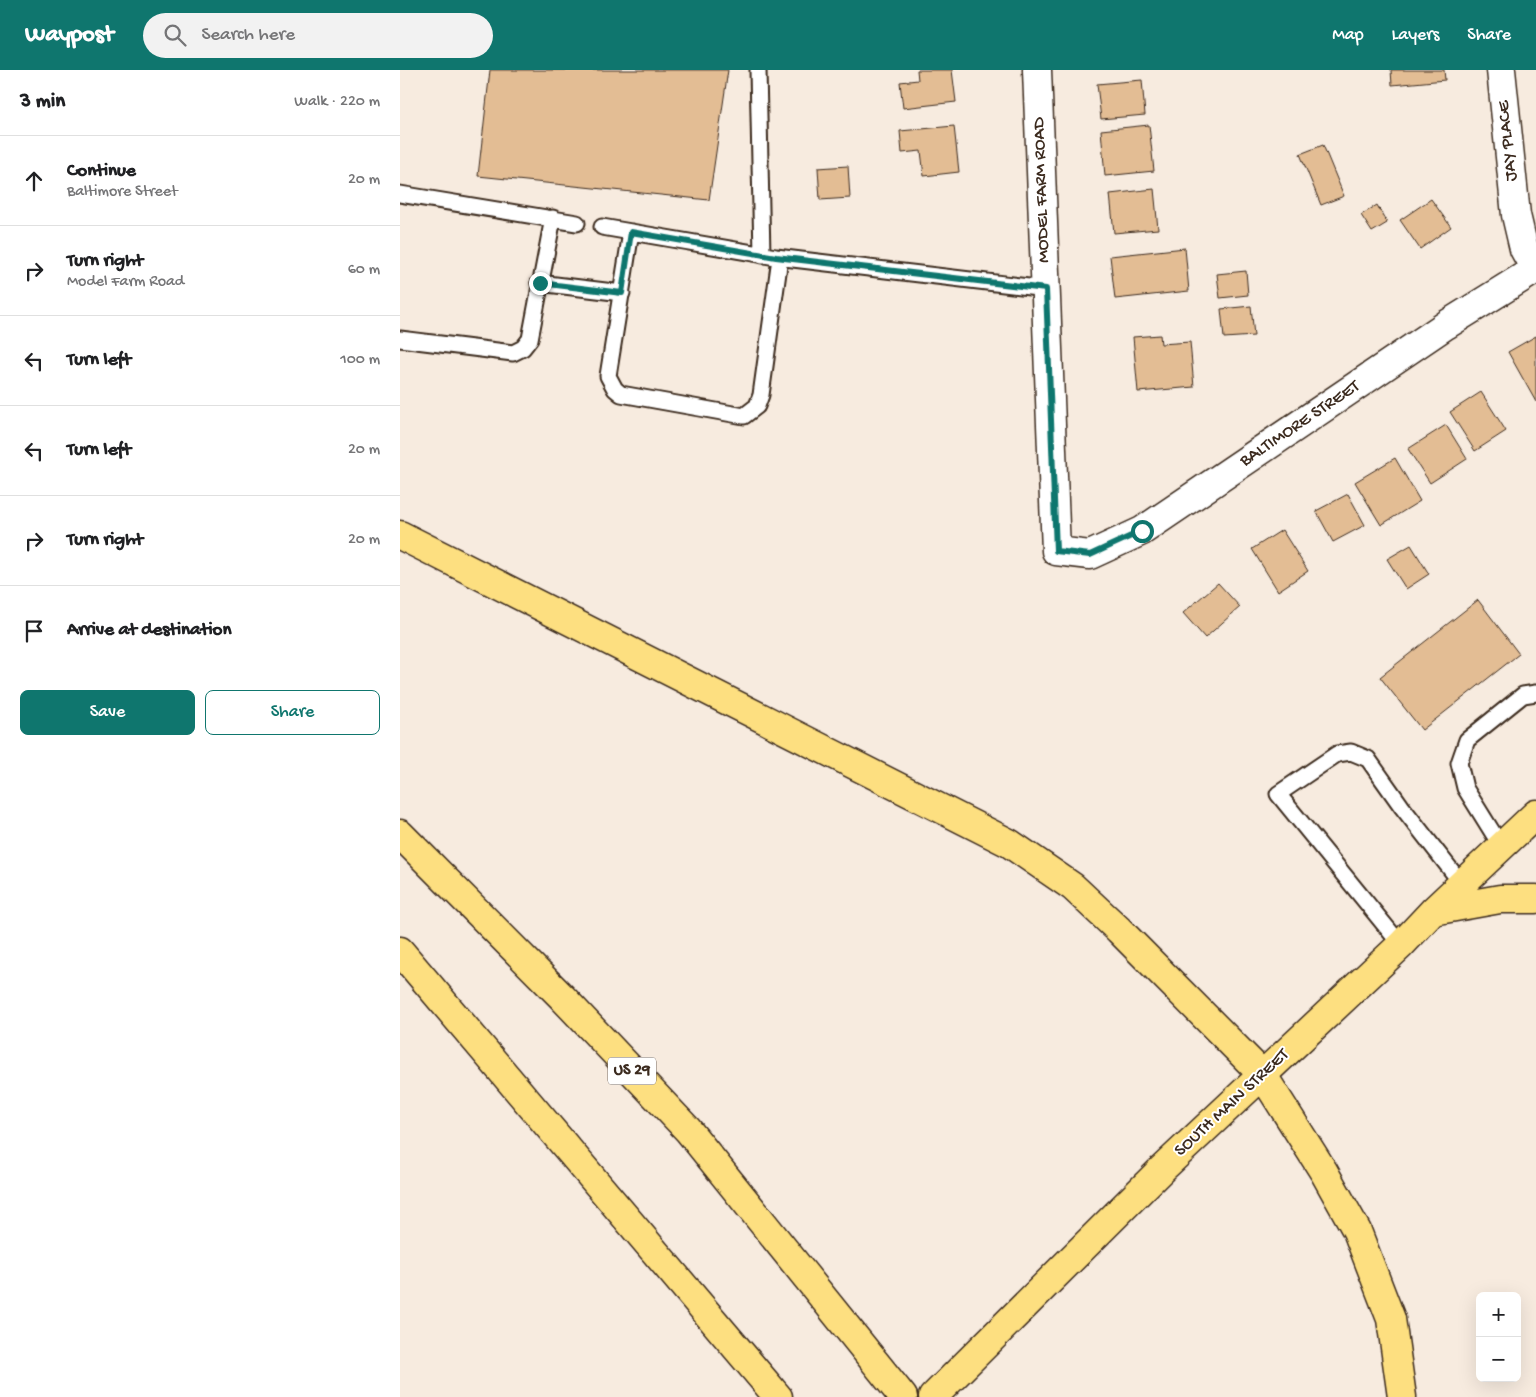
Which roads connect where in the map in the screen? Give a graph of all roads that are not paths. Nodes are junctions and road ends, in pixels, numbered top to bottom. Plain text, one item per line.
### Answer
1 (758, 70) edge
2 (1037, 70) edge
3 (1501, 70) edge
4 (400, 194) edge
5 (553, 218) junction
6 (577, 223) dead end
7 (602, 227) dead end
8 (631, 232) junction
9 (762, 255) junction
10 (780, 258) junction
11 (1535, 269) edge
12 (540, 283) junction
13 (1046, 289) junction
14 (622, 293) junction
15 (400, 339) edge
16 (400, 536) edge
17 (1056, 551) joint
18 (1536, 693) edge
19 (1536, 814) edge
20 (400, 834) edge
21 (1501, 846) junction
22 (1462, 884) junction
23 (1536, 899) edge
24 (1432, 911) junction
25 (1401, 945) junction
26 (400, 951) edge
27 (1262, 1074) junction
28 (778, 1397) edge
29 (903, 1397) edge
30 (933, 1397) edge
31 (1402, 1397) edge

1 - 9 lane
2 - 13 street, MODEL FARM ROAD
3 - 11 street, JAY PLACE
4 - 5 lane
5 - 6 lane
5 - 12 lane
7 - 8 lane
8 - 9 lane
8 - 14 lane
9 - 10 lane
10 - 13 lane
10 - 14 lane
11 - 17 street, BALTIMORE STREET
12 - 14 lane
12 - 15 lane
13 - 17 street, MODEL FARM ROAD
16 - 27 main road
18 - 21 lane
19 - 21 main road, SOUTH MAIN STREET
20 - 29 main road, US 29
21 - 22 main road, SOUTH MAIN STREET
22 - 24 main road, SOUTH MAIN STREET
22 - 25 lane
23 - 24 main road
24 - 25 main road, SOUTH MAIN STREET
25 - 27 main road, SOUTH MAIN STREET
26 - 28 main road
27 - 30 main road, SOUTH MAIN STREET
27 - 31 main road

